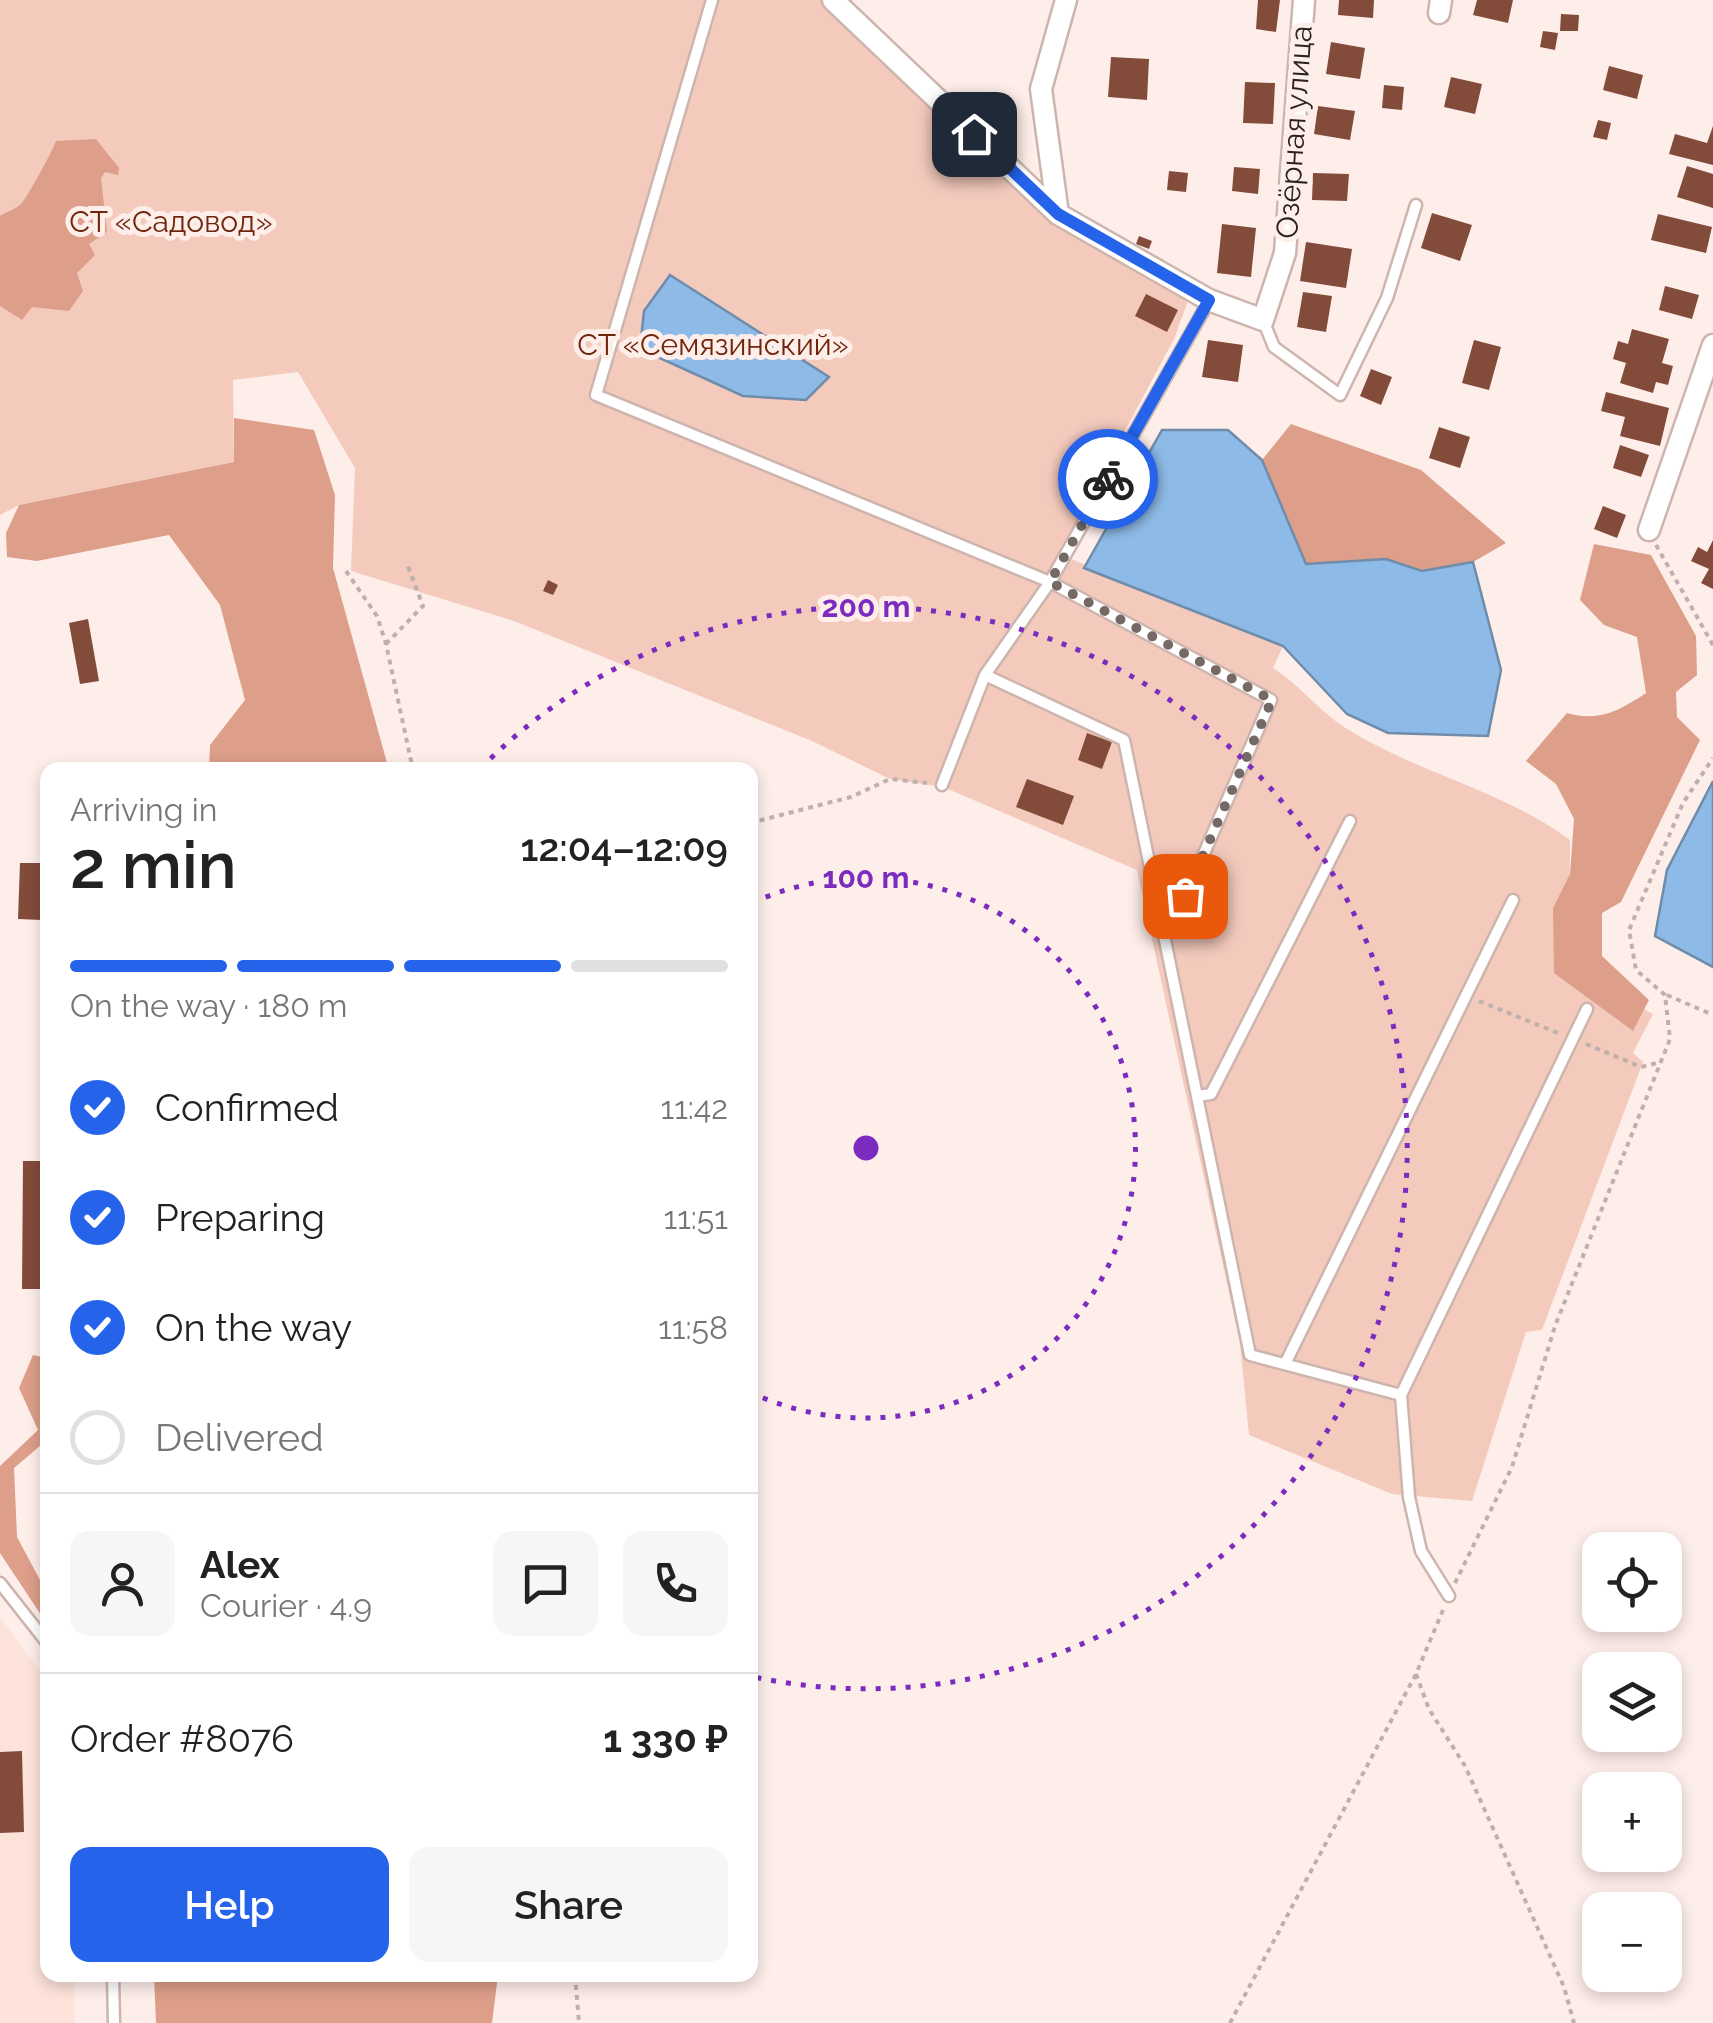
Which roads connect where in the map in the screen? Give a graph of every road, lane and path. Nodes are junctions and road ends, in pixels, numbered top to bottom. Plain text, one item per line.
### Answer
1 (712, 0) edge
2 (833, 0) edge
3 (1066, 0) edge
4 (1304, 0) edge
5 (1416, 205) dead end
6 (1058, 214) junction
7 (1209, 300) junction
8 (1263, 320) junction
9 (1713, 344) edge
10 (1649, 530) joint
11 (407, 564) dead end
12 (346, 571) dead end
13 (1050, 582) junction
14 (386, 644) junction
15 (1713, 645) edge
16 (985, 675) junction
17 (1713, 758) edge
18 (410, 762) edge
19 (942, 785) joint
20 (758, 821) edge
21 (1350, 821) dead end
22 (1513, 900) dead end
23 (1157, 903) junction
24 (1664, 994) junction
25 (1587, 1010) dead end
26 (1713, 1015) edge
27 (1197, 1096) junction
28 (1285, 1364) junction
29 (1401, 1395) junction
30 (0, 1583) edge
31 (1448, 1596) junction
32 (40, 1634) edge
33 (1416, 1674) junction
34 (113, 1982) edge
35 (576, 1982) edge
36 (114, 2023) edge
37 (579, 2023) edge
38 (1230, 2023) edge
39 (1574, 2023) edge

1 - 13 lane
2 - 6 street
3 - 6 street
4 - 8 street, Озёрная улица
5 - 8 lane
6 - 7 street
7 - 8 street
7 - 13 lane
9 - 10 street
10 - 15 path
11 - 14 path
12 - 14 path
13 - 16 lane
13 - 23 lane
14 - 18 path
16 - 19 lane
16 - 23 lane
17 - 24 path
19 - 20 path
21 - 27 lane
22 - 28 lane
23 - 27 lane
24 - 26 path
24 - 31 path
25 - 29 lane
27 - 28 lane
28 - 29 lane
29 - 31 lane
30 - 32 lane
31 - 33 path
33 - 38 path
33 - 39 path
34 - 36 lane
35 - 37 path

